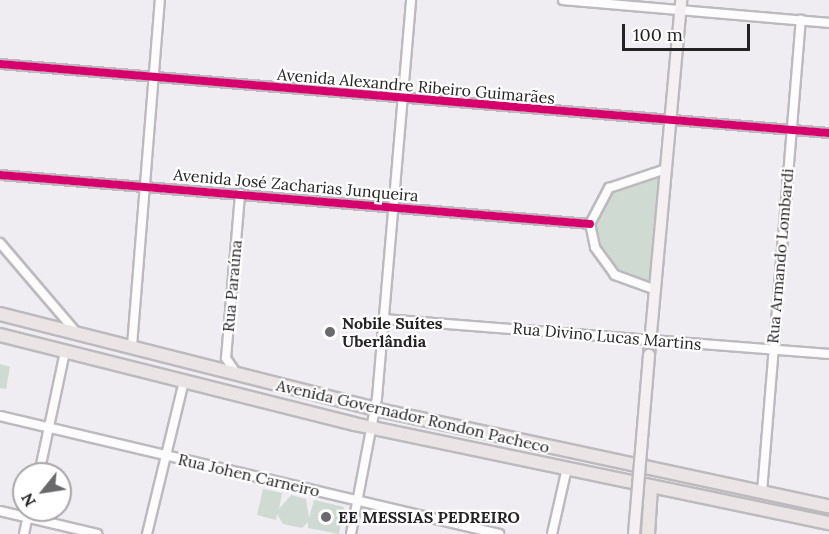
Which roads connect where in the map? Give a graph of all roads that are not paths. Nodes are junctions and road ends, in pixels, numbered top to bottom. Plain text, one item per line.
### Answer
1 (160, 0) edge
2 (411, 0) edge
3 (563, 0) edge
4 (681, 0) edge
5 (679, 12) junction
6 (801, 20) junction
7 (829, 22) edge
8 (0, 64) edge
9 (152, 76) junction
10 (403, 99) junction
11 (671, 120) junction
12 (792, 132) junction
13 (829, 134) edge
14 (666, 169) junction
15 (0, 175) edge
16 (145, 185) junction
17 (240, 194) junction
18 (394, 207) junction
19 (590, 224) junction
20 (0, 243) edge
21 (656, 290) junction
22 (0, 314) edge
23 (384, 320) junction
24 (77, 333) junction
25 (0, 335) edge
26 (651, 340) junction
27 (132, 346) junction
28 (772, 350) junction
29 (65, 352) junction
30 (829, 354) edge
31 (237, 374) junction
32 (184, 381) junction
33 (375, 409) junction
34 (0, 416) edge
35 (372, 428) junction
36 (50, 429) junction
37 (165, 455) junction
38 (42, 462) edge
39 (567, 468) junction
40 (651, 487) junction
41 (762, 492) junction
42 (360, 501) junction
43 (829, 506) edge
44 (58, 522) edge
45 (829, 523) edge
46 (97, 534) edge
47 (147, 534) edge
48 (351, 534) edge
49 (499, 534) edge
50 (552, 534) edge
51 (634, 534) edge
52 (648, 534) edge

1 - 9 street
2 - 10 street
3 - 5 street
4 - 5 main road
5 - 6 street
5 - 11 main road
6 - 7 street
6 - 12 street, Rua Armando Lombardi
8 - 9 street, Avenida Alexandre Ribeiro Guimarães
9 - 10 street, Avenida Alexandre Ribeiro Guimarães
9 - 16 street
10 - 11 street, Avenida Alexandre Ribeiro Guimarães
10 - 18 street
11 - 12 street, Avenida Alexandre Ribeiro Guimarães
11 - 14 main road
12 - 13 street, Avenida Alexandre Ribeiro Guimarães
12 - 28 street, Rua Armando Lombardi
14 - 19 street
14 - 21 main road
15 - 16 street, Avenida José Zacharias Junqueira
16 - 17 street, Avenida José Zacharias Junqueira
16 - 27 street
17 - 18 street, Avenida José Zacharias Junqueira
17 - 31 street, Rua Paraúna
18 - 19 street, Avenida José Zacharias Junqueira
18 - 23 street
19 - 21 street
20 - 24 street
21 - 26 main road
22 - 24 main road, Avenida Governador Rondon Pacheco
23 - 26 street, Rua Divino Lucas Martins
23 - 33 street
24 - 27 main road, Avenida Governador Rondon Pacheco
25 - 29 main road, Avenida Governador Rondon Pacheco
26 - 28 street, Rua Divino Lucas Martins
26 - 51 main road, bridge
27 - 31 main road, Avenida Governador Rondon Pacheco
28 - 30 street, Rua Divino Lucas Martins
28 - 41 street, Rua Armando Lombardi
29 - 32 main road, Avenida Governador Rondon Pacheco
29 - 36 street
31 - 33 main road, Avenida Governador Rondon Pacheco
32 - 35 main road, Avenida Governador Rondon Pacheco
32 - 37 street
33 - 35 street
33 - 41 main road, Avenida Governador Rondon Pacheco
34 - 36 street, Rua Johen Carneiro
35 - 39 main road, Avenida Governador Rondon Pacheco
35 - 42 street
36 - 37 street, Rua Johen Carneiro
36 - 38 street
37 - 42 street, Rua Johen Carneiro
37 - 47 street
39 - 40 main road, Avenida Governador Rondon Pacheco
39 - 50 street
40 - 45 main road, Avenida Governador Rondon Pacheco
40 - 52 main road
41 - 43 main road, Avenida Governador Rondon Pacheco
42 - 48 street
42 - 49 street, Rua Johen Carneiro
44 - 46 street

